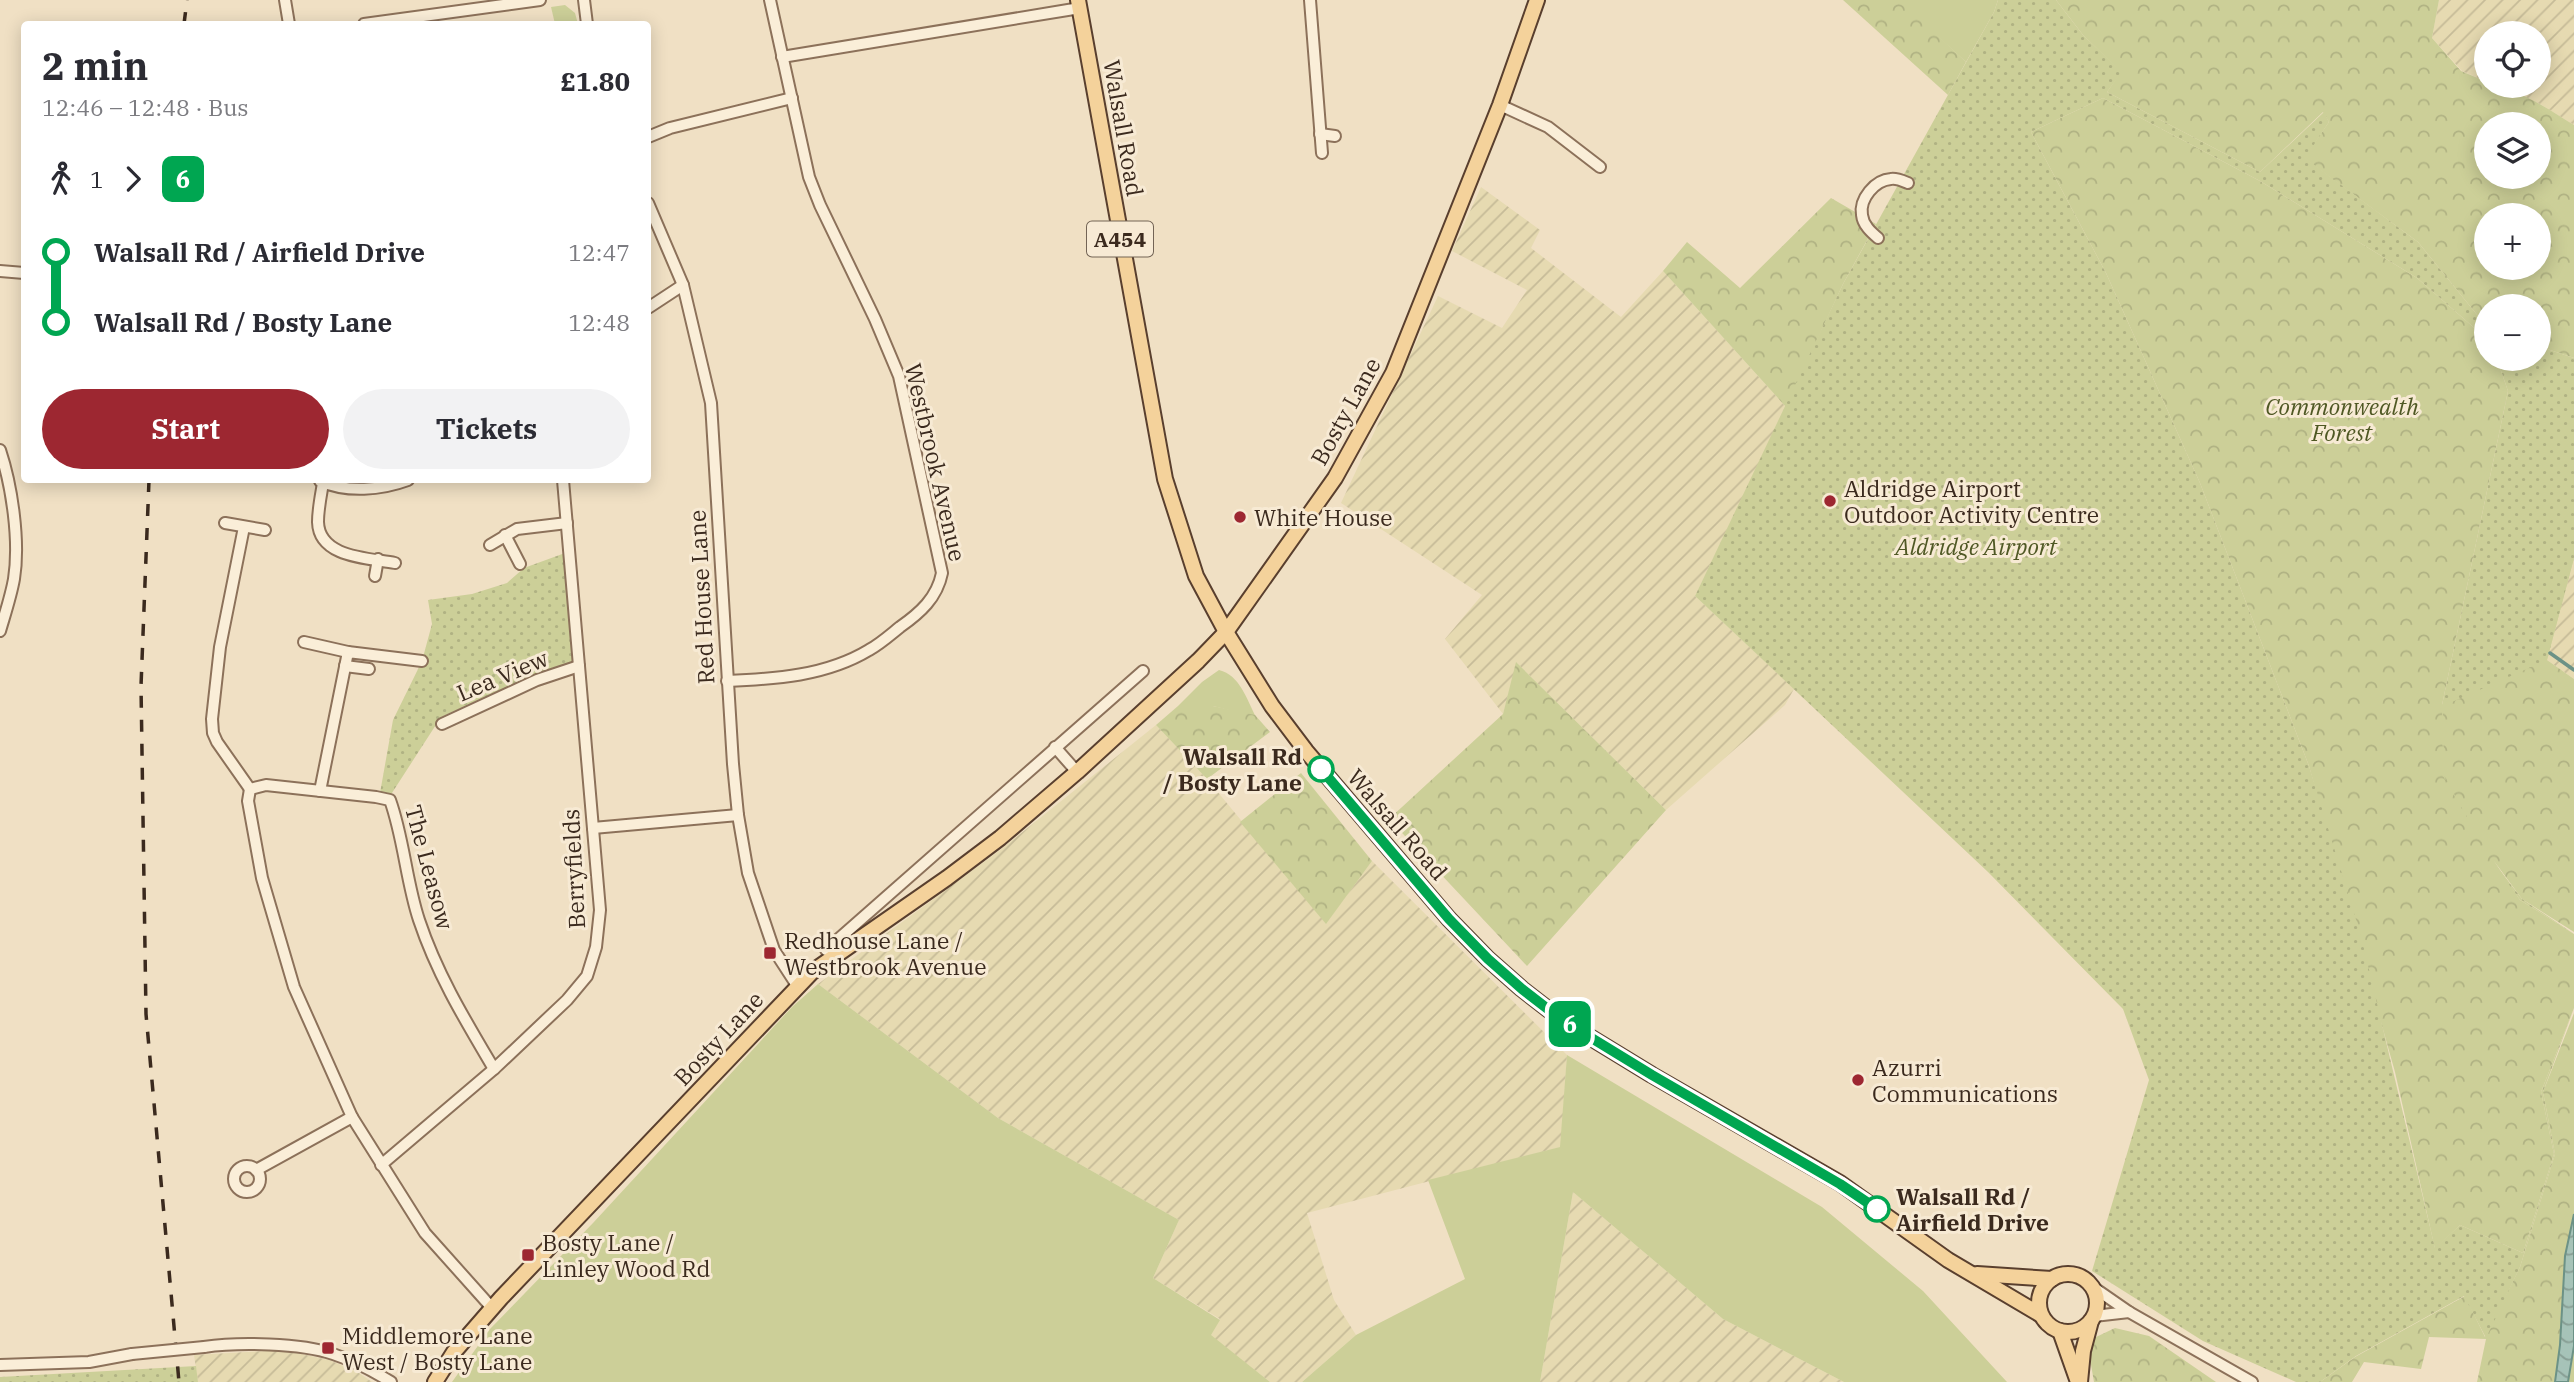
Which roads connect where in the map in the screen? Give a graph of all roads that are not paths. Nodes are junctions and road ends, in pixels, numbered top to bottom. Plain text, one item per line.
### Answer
1 (285, 0) edge
2 (441, 0) edge
3 (540, 0) edge
4 (584, 0) edge
5 (770, 0) edge
6 (1310, 0) edge
7 (1536, 0) edge
8 (1079, 4) edge
9 (442, 12) junction
10 (420, 20) edge
11 (288, 21) edge
12 (587, 21) edge
13 (782, 57) junction
14 (792, 98) junction
15 (1500, 105) junction
16 (1320, 134) junction
17 (651, 135) edge
18 (1335, 136) dead end
19 (1322, 153) dead end
20 (1600, 167) dead end
21 (1908, 183) dead end
22 (651, 210) edge
23 (1878, 238) dead end
24 (0, 271) edge
25 (21, 273) edge
26 (683, 285) junction
27 (651, 306) edge
28 (0, 450) edge
29 (320, 483) edge
30 (329, 483) edge
31 (400, 483) edge
32 (563, 483) edge
33 (373, 484) edge
34 (225, 523) dead end
35 (567, 523) junction
36 (244, 527) junction
37 (265, 530) dead end
38 (505, 535) junction
39 (490, 545) dead end
40 (379, 559) junction
41 (395, 563) dead end
42 (520, 564) dead end
43 (375, 576) dead end
44 (0, 631) edge
45 (1226, 632) junction
46 (304, 642) dead end
47 (348, 652) junction
48 (422, 661) dead end
49 (345, 666) junction
50 (579, 666) junction
51 (369, 669) dead end
52 (1143, 671) dead end
53 (727, 681) junction
54 (442, 724) dead end
55 (1055, 747) junction
56 (1077, 772) junction
57 (250, 789) junction
58 (320, 791) junction
59 (738, 815) junction
60 (593, 828) junction
61 (825, 950) dead end
62 (798, 987) junction
63 (494, 1069) junction
64 (352, 1117) junction
65 (381, 1165) junction
66 (256, 1170) dead end
67 (1976, 1274) junction
68 (2053, 1279) junction
69 (2090, 1284) junction
70 (492, 1308) junction
71 (2129, 1312) junction
72 (2041, 1315) junction
73 (2093, 1318) junction
74 (2060, 1331) junction
75 (0, 1365) edge
76 (391, 1382) edge
77 (435, 1382) edge
78 (2079, 1382) edge
79 (2252, 1382) edge

1 - 11 street
2 - 9 street
3 - 9 street
4 - 12 street
5 - 13 street, Westbrook Avenue
6 - 16 street
7 - 15 main road, Bosty Lane
8 - 13 street
8 - 45 main road, Walsall Road / A454
9 - 10 street
13 - 14 street, Westbrook Avenue
14 - 17 street
14 - 53 street, Westbrook Avenue
15 - 20 street
15 - 45 main road, Bosty Lane
16 - 18 street
16 - 19 street
21 - 23 street
22 - 26 street, Red House Lane
24 - 25 street
26 - 27 street
26 - 53 street, Red House Lane
28 - 44 street
29 - 40 street
30 - 33 street
31 - 33 street
32 - 35 street, Berryfields
34 - 36 street
35 - 38 street
35 - 50 street, Berryfields
36 - 37 street
36 - 57 street
38 - 39 street
38 - 42 street
40 - 41 street
40 - 43 street
45 - 56 main road, Bosty Lane
45 - 67 main road, Walsall Road / A454
46 - 47 street
47 - 48 street
47 - 49 street
49 - 51 street
49 - 58 street
50 - 54 street, Lea View
50 - 60 street, Berryfields
52 - 55 street
53 - 59 street, Red House Lane
55 - 56 street
55 - 61 street
56 - 62 main road, Bosty Lane
57 - 58 street
57 - 64 street
58 - 63 street, The Leasow
59 - 60 street
59 - 62 street, Red House Lane
60 - 63 street, Berryfields
62 - 70 main road, Bosty Lane
63 - 65 street, Berryfields
64 - 65 street
64 - 66 street
65 - 70 street
67 - 68 main road, Walsall Road / A454
67 - 72 main road, Walsall Road / A454
68 - 69 main road
68 - 72 main road
69 - 71 street
69 - 73 main road
70 - 77 main road, Bosty Lane
71 - 73 street
71 - 79 street
72 - 74 main road
73 - 74 main road
73 - 78 main road
74 - 78 main road
75 - 76 street, bridge

